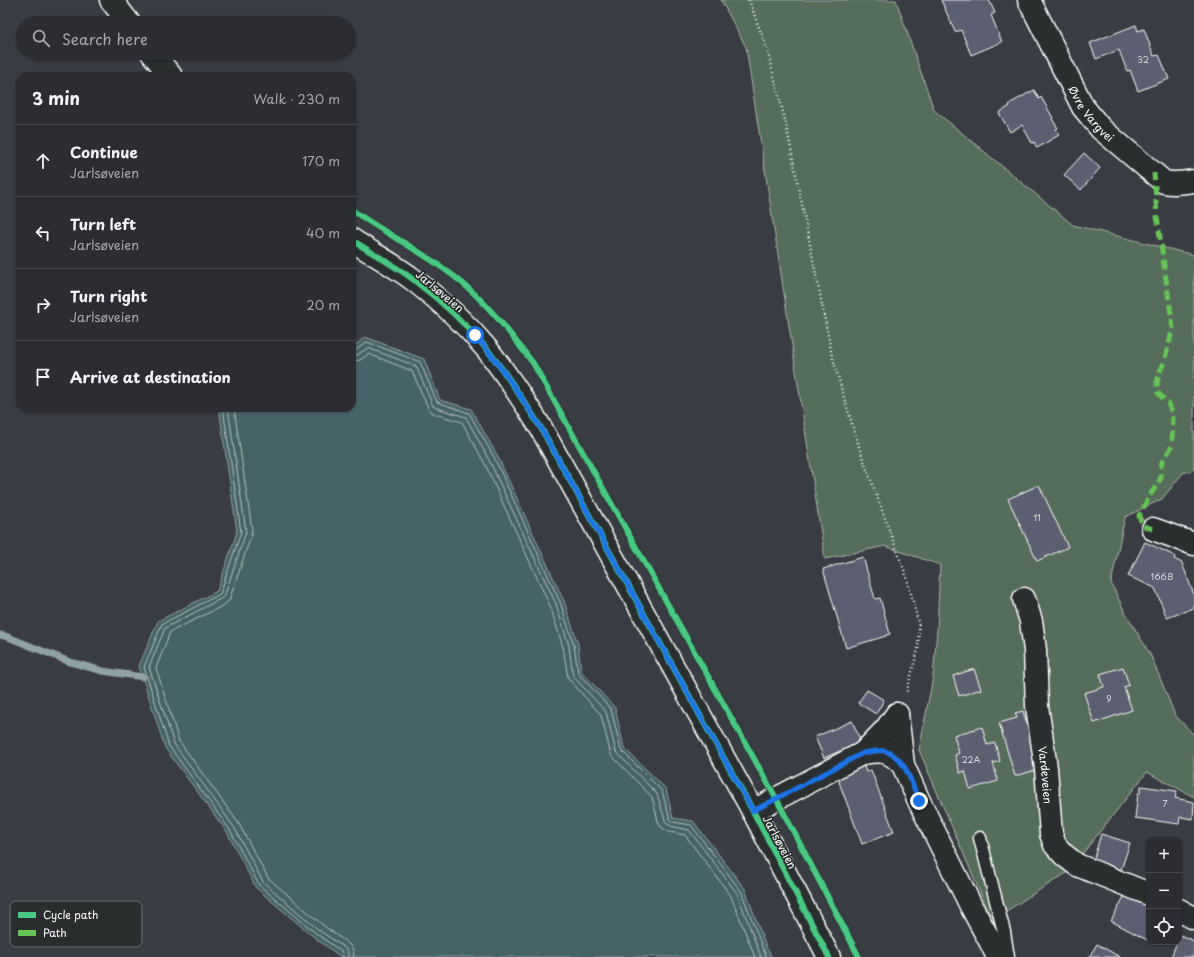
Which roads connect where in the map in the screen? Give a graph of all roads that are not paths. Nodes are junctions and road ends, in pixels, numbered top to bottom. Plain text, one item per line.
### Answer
1 (111, 0) edge
2 (1029, 0) edge
3 (124, 16) edge
4 (158, 60) edge
5 (168, 72) edge
6 (1194, 181) edge
7 (356, 243) edge
8 (1153, 529) dead end
9 (1194, 544) edge
10 (1024, 599) dead end
11 (863, 753) junction
12 (903, 765) junction
13 (753, 811) junction
14 (980, 838) dead end
15 (1146, 893) edge
16 (1182, 912) edge
17 (1194, 918) edge
18 (829, 957) edge
19 (998, 957) edge
20 (1008, 957) edge

1 - 3 street
2 - 6 street, Øvre Vargvei
4 - 5 street
7 - 13 street, Jarlsøveien
8 - 9 street
10 - 15 street, Vardeveien
11 - 12 street, Jarlsøveien
11 - 12 street, Jarlsøveien
11 - 13 street, Jarlsøveien
12 - 19 street, Jarlsøveien
13 - 18 street, Jarlsøveien
14 - 20 lane
16 - 17 street

